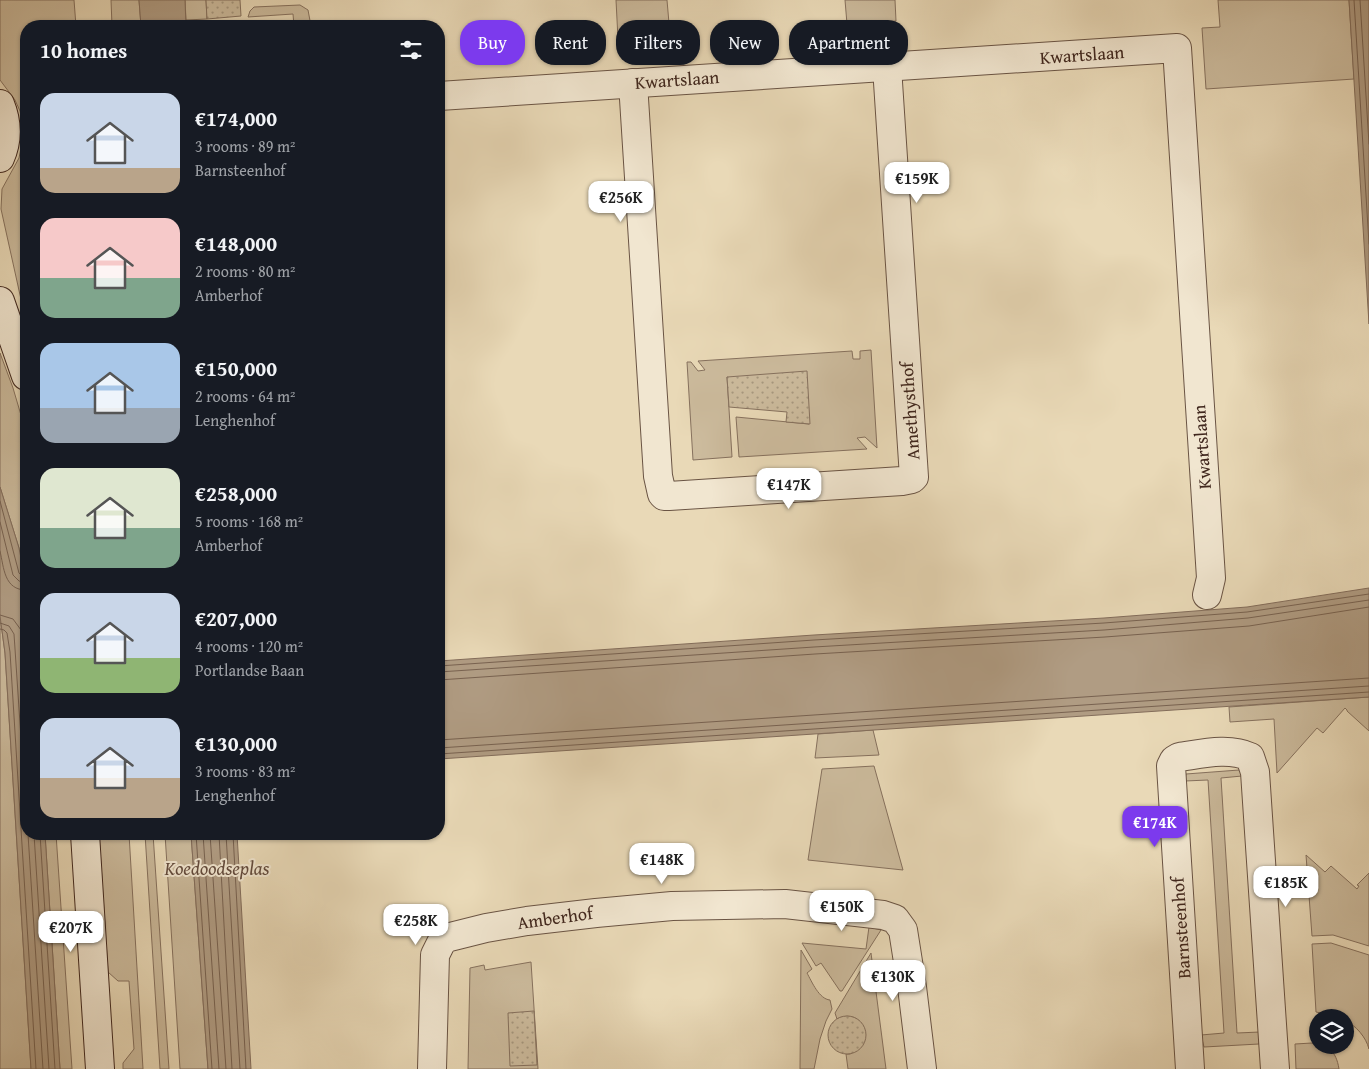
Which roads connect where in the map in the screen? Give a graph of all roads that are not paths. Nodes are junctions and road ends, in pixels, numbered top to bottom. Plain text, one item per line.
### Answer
1 (887, 67) junction
2 (633, 83) junction
3 (445, 96) edge
4 (0, 104) edge
5 (0, 158) edge
6 (0, 301) edge
7 (20, 359) edge
8 (1207, 596) dead end
9 (85, 840) edge
10 (100, 1069) edge
11 (432, 1069) edge
12 (922, 1069) edge
13 (1190, 1069) edge
14 (1275, 1069) edge

1 - 2 street, Kwartslaan
1 - 2 street, Amethysthof
1 - 8 street, Kwartslaan
2 - 3 street, Kwartslaan
4 - 5 street
6 - 7 street
9 - 10 street
11 - 12 street, Amberhof
13 - 14 street, Barnsteenhof

